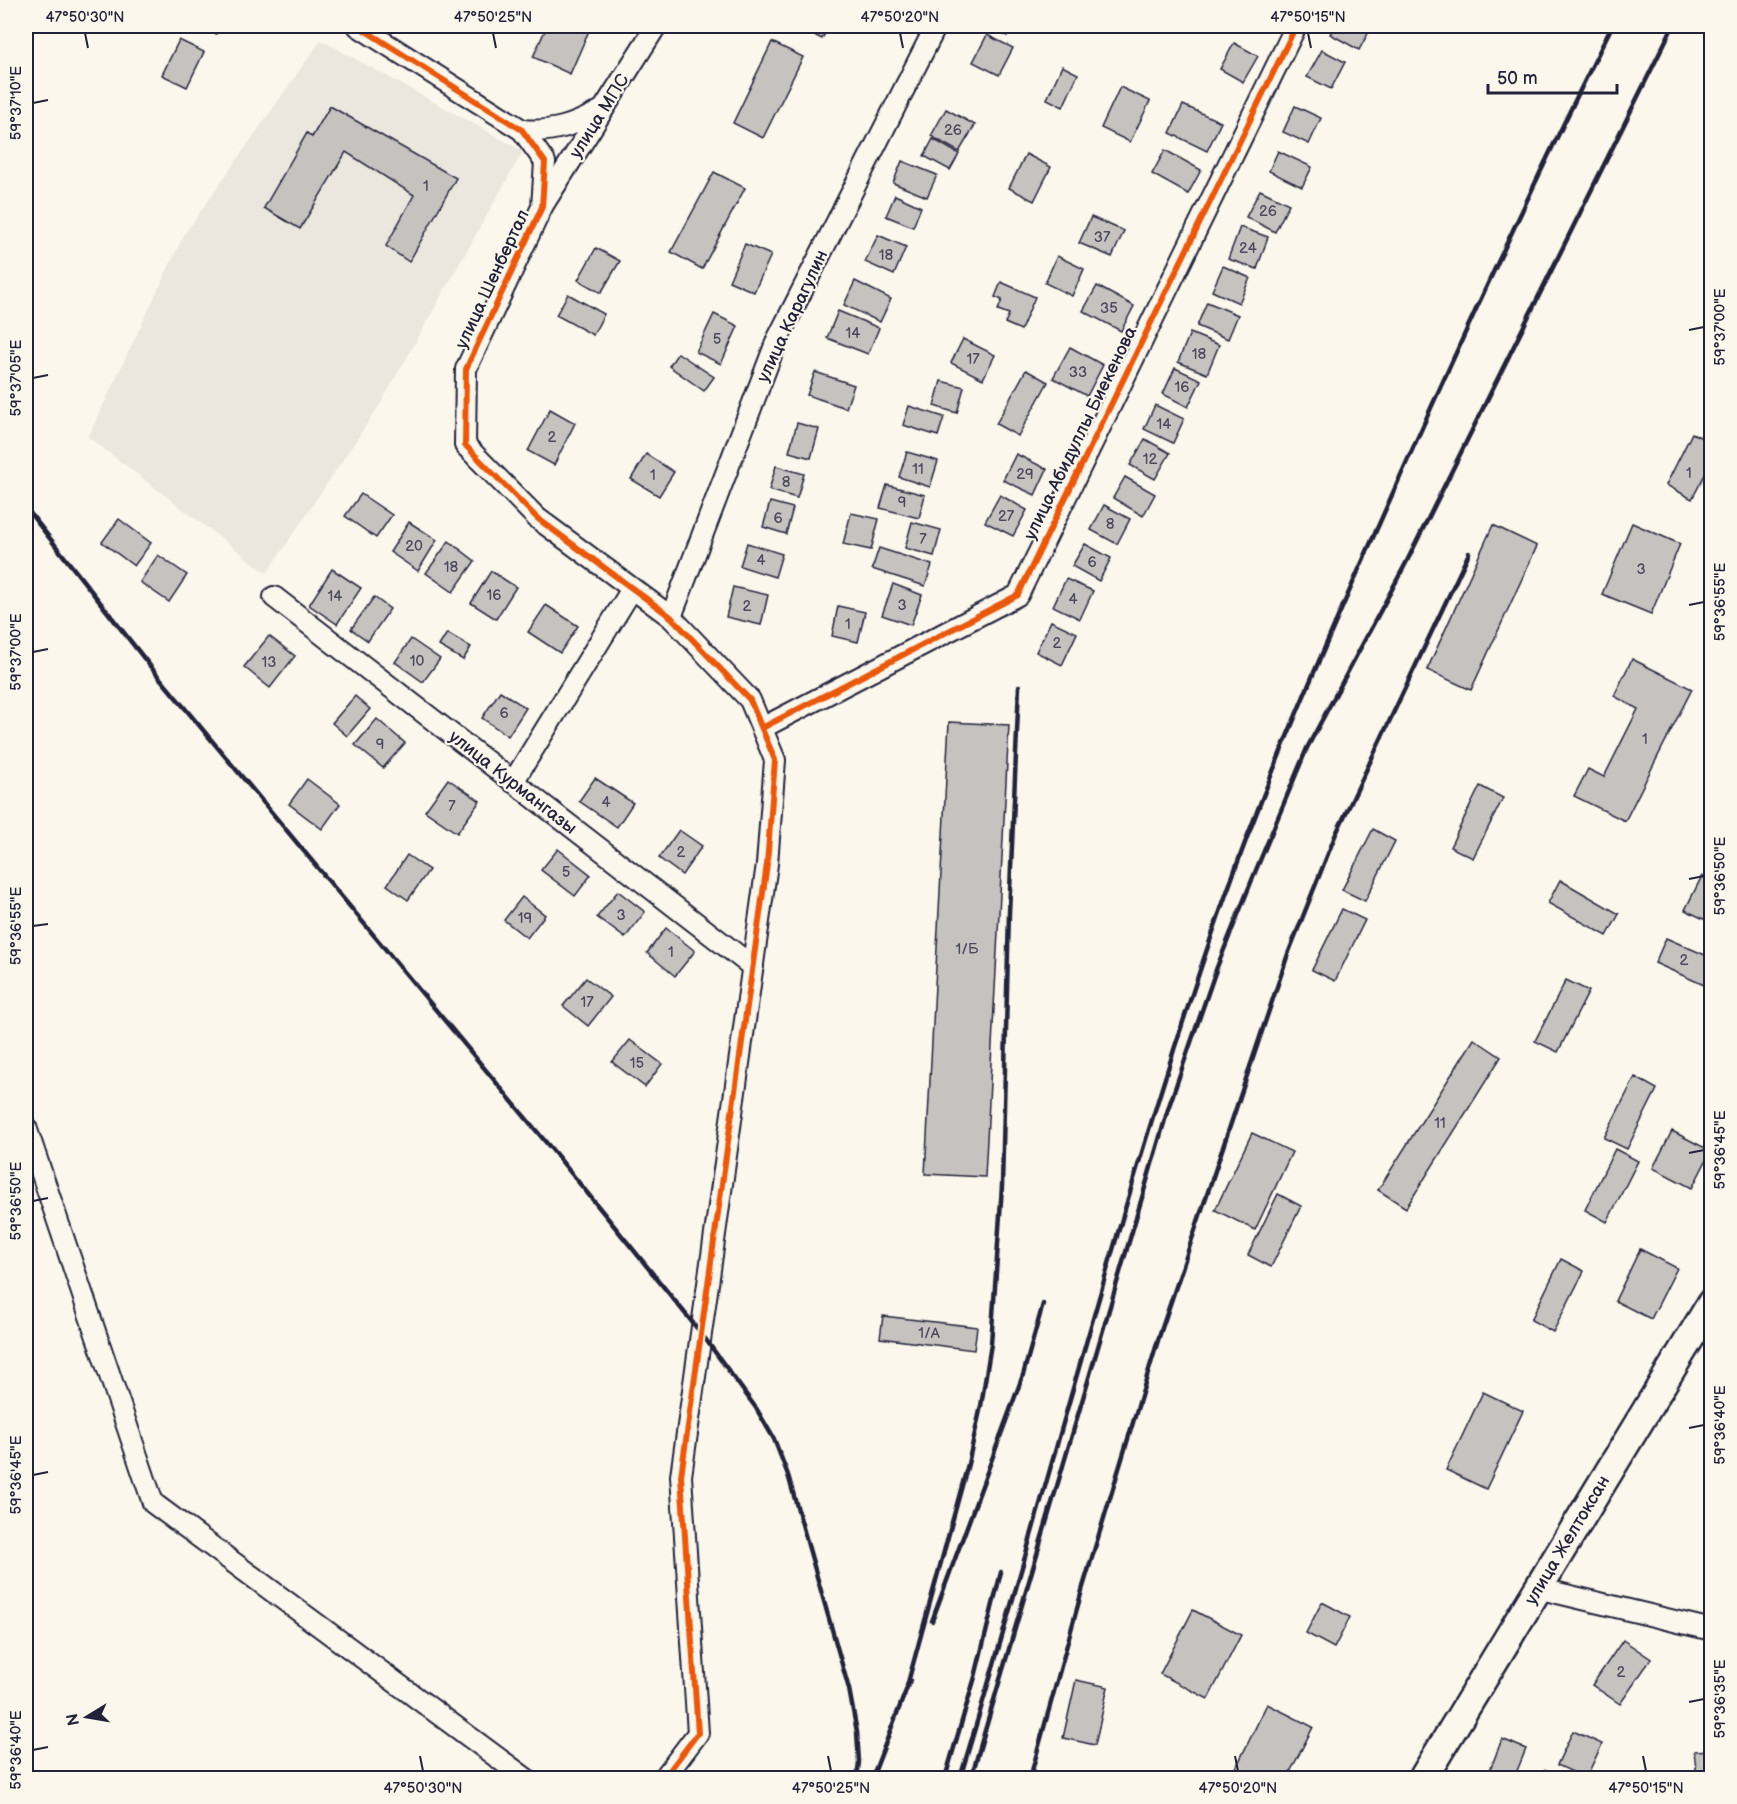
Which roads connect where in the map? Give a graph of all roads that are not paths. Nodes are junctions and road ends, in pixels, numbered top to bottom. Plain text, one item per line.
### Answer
1 (358, 26) edge
2 (656, 26) edge
3 (936, 26) edge
4 (1296, 26) edge
5 (603, 110) junction
6 (522, 130) junction
7 (542, 207) junction
8 (632, 589) junction
9 (274, 597) dead end
10 (671, 617) junction
11 (762, 728) junction
12 (513, 782) junction
13 (753, 967) junction
14 (26, 1127) edge
15 (1712, 1302) edge
16 (1537, 1588) junction
17 (1712, 1630) edge
18 (525, 1779) edge
19 (664, 1779) edge
20 (1423, 1779) edge

1 - 6 street, улица Шенбертал
2 - 5 street, улица МПС
3 - 10 street, улица Карагулин
4 - 11 street, улица Абидуллы Биекенова
5 - 6 street
5 - 7 street, улица МПС
6 - 7 street, улица Шенбертал
7 - 8 street, улица Шенбертал
8 - 10 street, улица Шенбертал
8 - 12 street
9 - 12 street, улица Курмангазы
10 - 11 street, улица Шенбертал
11 - 13 street, улица Шенбертал
12 - 13 street, улица Курмангазы
13 - 19 street, улица Шенбертал
14 - 18 street
15 - 16 main road, улица Желтоксан
16 - 17 street
16 - 20 main road, улица Желтоксан

